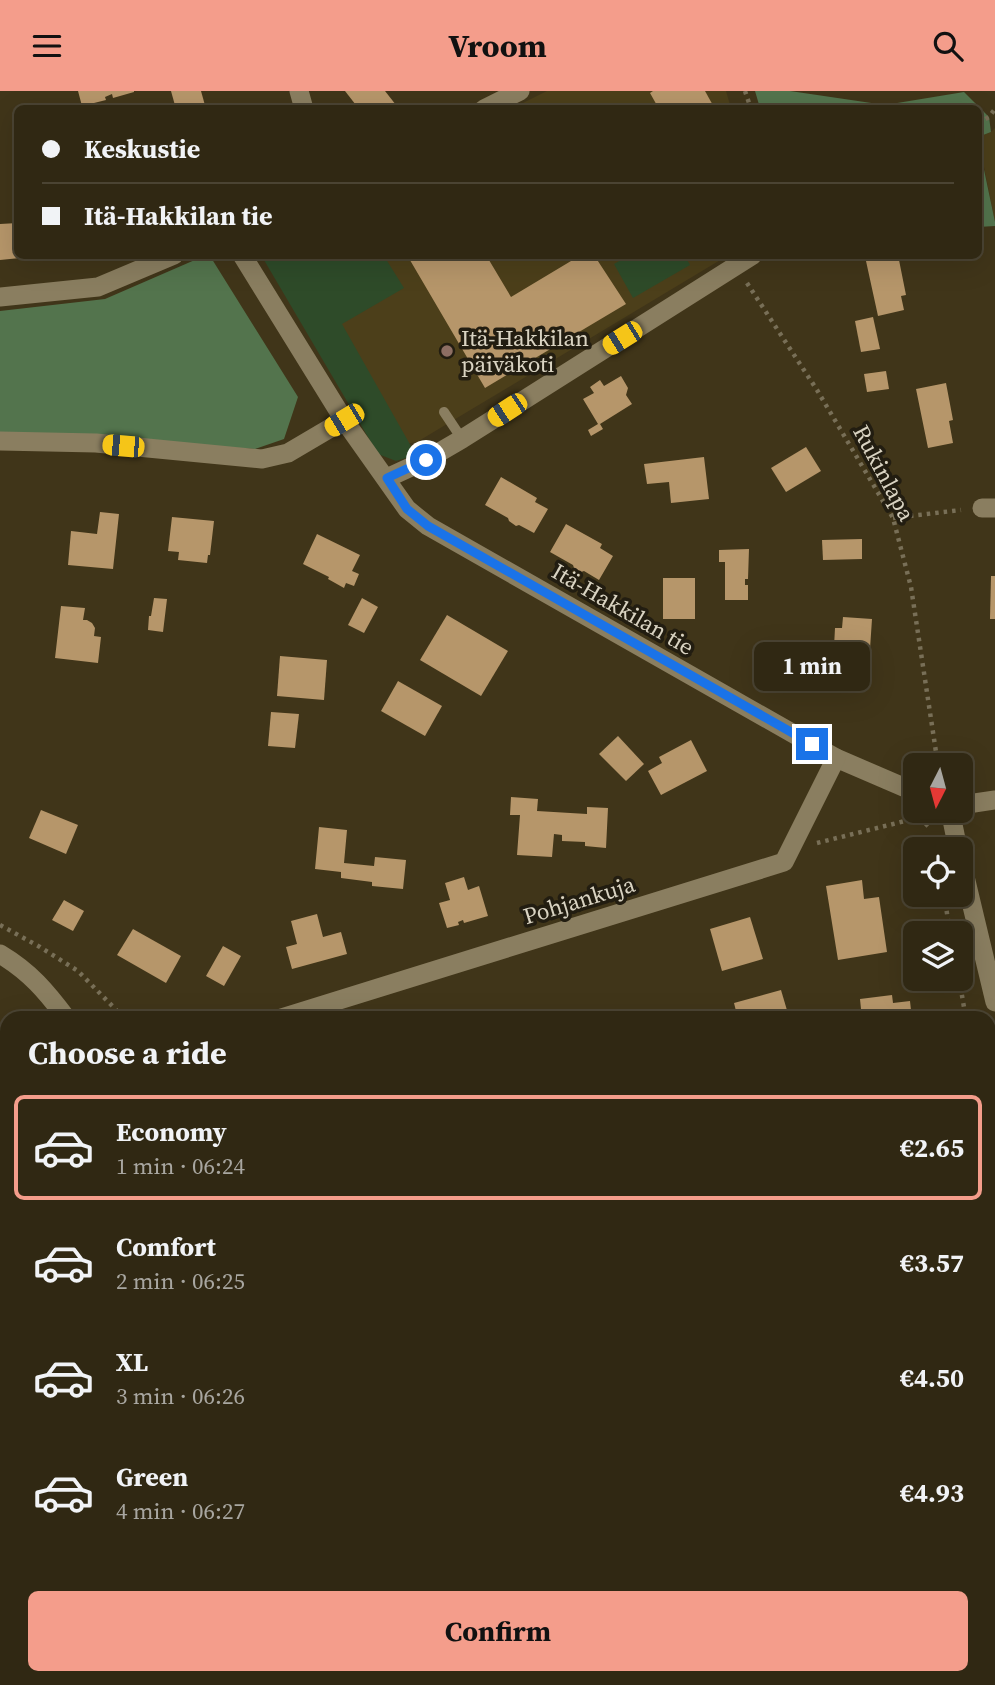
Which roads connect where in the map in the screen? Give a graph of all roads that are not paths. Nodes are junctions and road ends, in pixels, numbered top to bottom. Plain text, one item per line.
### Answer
1 (520, 91) edge
2 (492, 105) edge
3 (164, 259) edge
4 (244, 259) edge
5 (747, 259) edge
6 (0, 297) edge
7 (444, 412) dead end
8 (344, 420) junction
9 (462, 439) junction
10 (0, 441) edge
11 (387, 478) junction
12 (836, 758) junction
13 (903, 787) edge
14 (995, 800) edge
15 (973, 803) edge
16 (972, 907) edge
17 (0, 954) edge
18 (995, 1002) edge
19 (61, 1011) edge
20 (304, 1011) edge

1 - 2 street
3 - 6 street
4 - 8 street, Itä-Hakkilan tie
5 - 9 street
7 - 9 lane
8 - 10 street
8 - 11 street, Itä-Hakkilan tie
9 - 11 street
11 - 12 street, Itä-Hakkilan tie
12 - 13 street, Itä-Hakkilan tie
12 - 20 street, Pohjankuja
14 - 15 street
16 - 18 street
17 - 19 street

